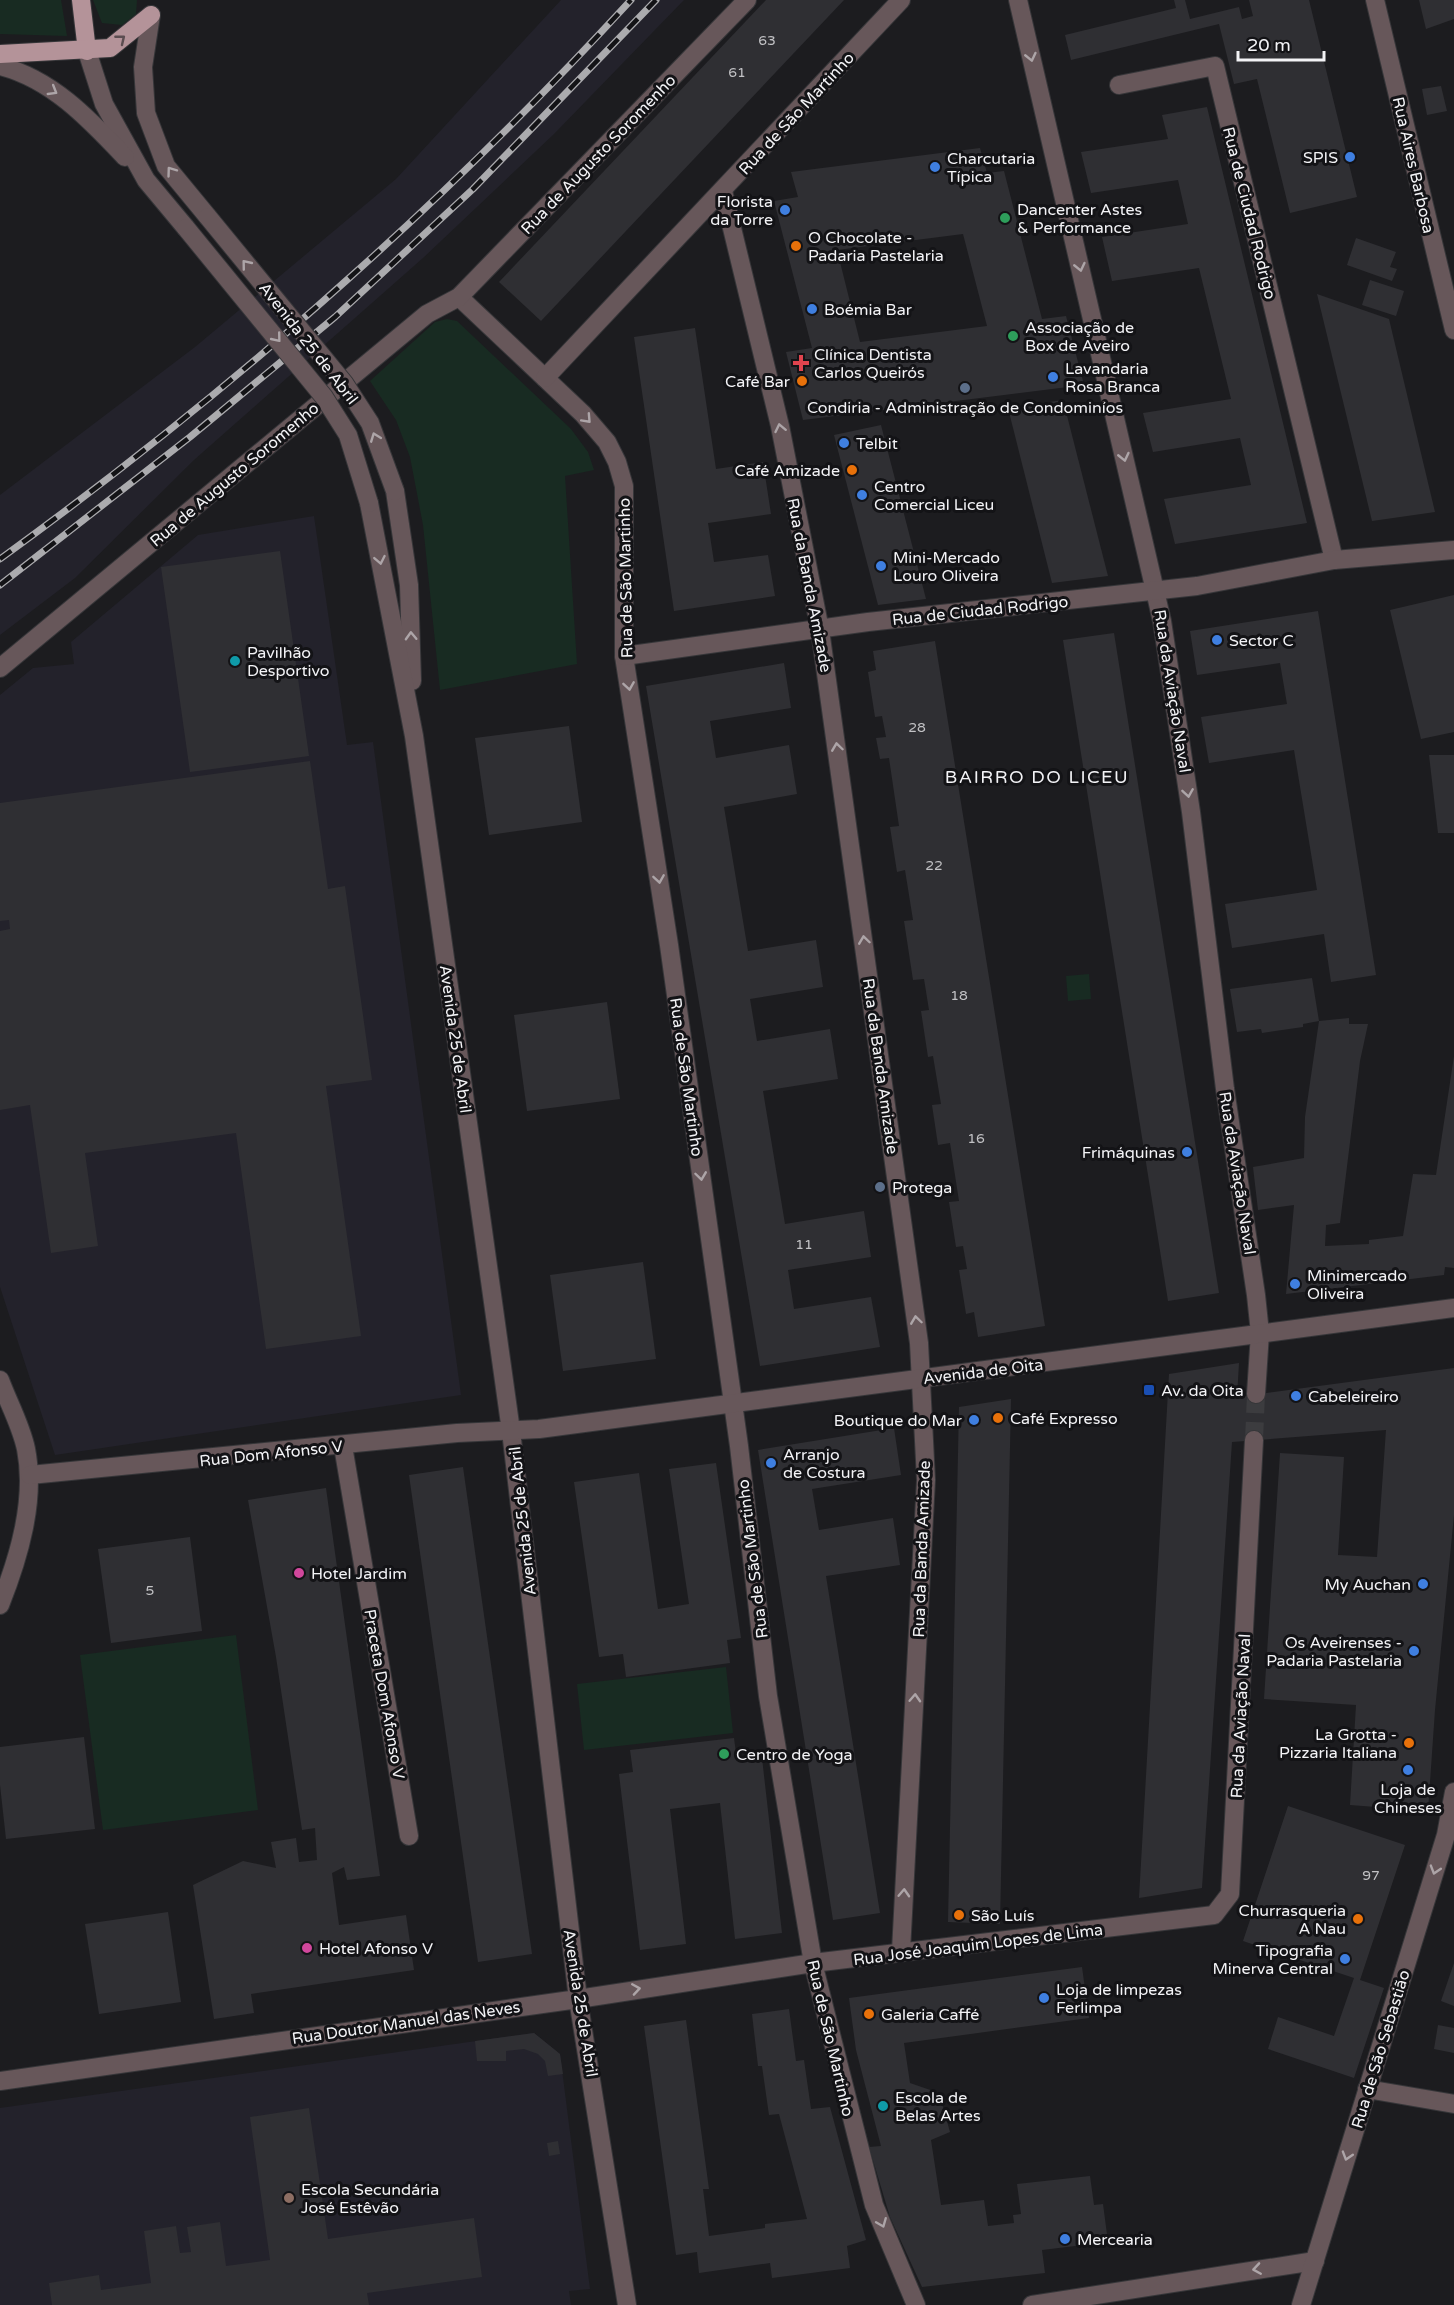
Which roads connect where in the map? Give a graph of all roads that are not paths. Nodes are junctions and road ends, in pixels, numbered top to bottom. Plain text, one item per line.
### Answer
1 (81, 0) edge
2 (747, 0) edge
3 (901, 0) edge
4 (1018, 0) edge
5 (1375, 0) edge
6 (152, 5) edge
7 (87, 51) junction
8 (0, 54) edge
9 (0, 66) edge
10 (1119, 85) dead end
11 (146, 180) junction
12 (723, 191) junction
13 (459, 297) junction
14 (1454, 330) edge
15 (545, 378) junction
16 (1454, 550) edge
17 (1334, 560) junction
18 (1156, 590) junction
19 (820, 630) junction
20 (624, 656) junction
21 (0, 668) edge
22 (414, 736) junction
23 (1454, 1308) edge
24 (1260, 1333) junction
25 (922, 1379) junction
26 (0, 1380) edge
27 (1256, 1394) tunnel mouth
28 (733, 1405) junction
29 (511, 1431) junction
30 (1254, 1440) tunnel mouth
31 (343, 1446) junction
32 (30, 1475) junction
33 (0, 1605) edge
34 (1454, 1792) edge
35 (409, 1836) dead end
36 (1143, 1925) joint
37 (901, 1952) junction
38 (813, 1963) junction
39 (578, 2000) junction
40 (0, 2081) edge
41 (1367, 2089) junction
42 (1454, 2104) edge
43 (1314, 2261) junction
44 (627, 2305) edge
45 (916, 2305) edge
46 (1032, 2305) edge
47 (1301, 2305) edge

1 - 7 main road
2 - 13 street, Rua de Augusto Soromenho
3 - 12 street, Rua de São Martinho
4 -> 18 street, Rua da Aviação Naval
5 - 14 street, Rua Aires Barbosa
7 -> 6 main road
22 -> 6 street, Avenida 25 de Abril, bridge
7 - 8 main road
7 - 11 street, Avenida 25 de Abril
9 -> 11 street
10 - 17 street, Rua de Ciudad Rodrigo
11 -> 22 street, Avenida 25 de Abril, bridge
12 - 15 street, Rua de São Martinho
19 -> 12 street, Rua da Banda Amizade
13 - 15 street
13 - 21 street, Rua de Augusto Soromenho
15 -> 20 street, Rua de São Martinho
16 - 17 street, Rua de Ciudad Rodrigo
17 - 18 street, Rua de Ciudad Rodrigo
18 - 19 street, Rua de Ciudad Rodrigo
18 -> 24 street, Rua da Aviação Naval
19 - 20 street, Rua de Ciudad Rodrigo
25 -> 19 street, Rua da Banda Amizade
20 -> 28 street, Rua de São Martinho
22 - 29 street, Avenida 25 de Abril
23 - 24 street, Avenida de Oita
24 - 25 street, Avenida de Oita
24 - 27 street, Rua da Aviação Naval
25 - 28 street, Avenida de Oita
37 -> 25 street, Rua da Banda Amizade
26 - 32 street
28 - 29 street, Avenida de Oita
28 - 38 street, Rua de São Martinho
29 - 31 street, Rua Dom Afonso V
29 - 39 street, Avenida 25 de Abril
30 - 36 street, Rua da Aviação Naval
31 - 32 street, Rua Dom Afonso V
31 - 35 street, Praceta Dom Afonso V
32 - 33 street
34 -> 41 street, Rua de São Sebastião
36 - 37 street, Rua José Joaquim Lopes de Lima
37 - 38 street, Rua José Joaquim Lopes de Lima
39 -> 38 street, Rua Doutor Manuel das Neves
38 -> 45 street, Rua de São Martinho
39 - 40 street, Rua Doutor Manuel das Neves
39 - 44 street, Avenida 25 de Abril
41 - 42 street
41 -> 43 street, Rua de São Sebastião
43 -> 46 street
43 - 47 street, Rua de São Sebastião

